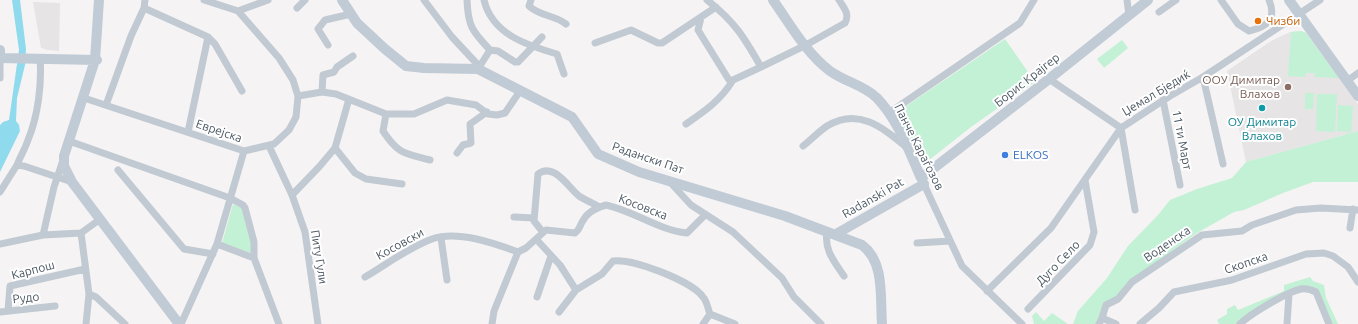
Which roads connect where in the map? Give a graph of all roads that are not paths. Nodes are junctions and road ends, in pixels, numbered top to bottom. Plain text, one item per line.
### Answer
1 (101, 0) edge
2 (145, 0) edge
3 (204, 0) edge
4 (268, 0) edge
5 (306, 0) edge
6 (342, 0) edge
7 (424, 0) edge
8 (467, 0) edge
9 (484, 0) edge
10 (532, 0) edge
11 (707, 0) edge
12 (773, 0) edge
13 (839, 0) edge
14 (1034, 0) edge
15 (1127, 0) edge
16 (1148, 0) edge
17 (1176, 0) edge
18 (1221, 0) edge
19 (1269, 0) edge
20 (1289, 0) edge
21 (1320, 0) edge
22 (716, 7) junction
23 (144, 8) junction
24 (297, 8) dead end
25 (238, 12) junction
26 (1159, 12) dead end
27 (351, 14) junction
28 (1128, 15) junction
29 (1300, 15) junction
30 (701, 18) junction
31 (566, 24) dead end
32 (208, 36) junction
33 (542, 37) dead end
34 (595, 43) dead end
35 (328, 45) dead end
36 (806, 45) junction
37 (533, 47) junction
38 (490, 50) junction
39 (3, 55) edge
40 (354, 56) dead end
41 (36, 57) junction
42 (96, 59) junction
43 (761, 67) junction
44 (478, 68) junction
45 (1358, 73) edge
46 (564, 74) dead end
47 (1203, 77) junction
48 (0, 78) edge
49 (1049, 79) junction
50 (733, 80) junction
51 (1347, 81) junction
52 (242, 91) dead end
53 (520, 91) junction
54 (322, 92) junction
55 (298, 96) junction
56 (1358, 96) edge
57 (85, 98) junction
58 (349, 100) junction
59 (1163, 100) junction
60 (106, 105) junction
61 (487, 112) junction
62 (889, 113) junction
63 (386, 114) junction
64 (686, 124) dead end
65 (1121, 128) junction
66 (188, 132) junction
67 (70, 141) junction
68 (269, 146) junction
69 (803, 146) dead end
70 (335, 148) junction
71 (907, 148) junction
72 (244, 151) junction
73 (457, 153) dead end
74 (64, 156) junction
75 (430, 160) dead end
76 (1223, 164) dead end
77 (17, 166) junction
78 (118, 170) dead end
79 (57, 177) junction
80 (667, 179) junction
81 (1085, 180) junction
82 (922, 181) junction
83 (72, 182) junction
84 (402, 184) dead end
85 (1180, 185) dead end
86 (0, 192) edge
87 (292, 195) junction
88 (230, 198) junction
89 (599, 207) junction
90 (1356, 209) edge
91 (1135, 210) dead end
92 (705, 215) junction
93 (514, 217) dead end
94 (534, 218) junction
95 (99, 220) junction
96 (1350, 228) dead end
97 (542, 231) junction
98 (81, 233) junction
99 (831, 233) junction
100 (44, 235) junction
101 (441, 238) junction
102 (536, 239) junction
103 (950, 241) junction
104 (917, 243) dead end
105 (0, 244) edge
106 (217, 244) junction
107 (518, 252) junction
108 (213, 254) junction
109 (551, 256) junction
110 (254, 258) junction
111 (85, 269) junction
112 (844, 276) dead end
113 (365, 277) dead end
114 (447, 280) dead end
115 (1358, 282) edge
116 (576, 290) junction
117 (987, 291) junction
118 (89, 294) junction
119 (1289, 294) junction
120 (537, 297) dead end
121 (55, 306) dead end
122 (1028, 309) dead end
123 (4, 311) edge
124 (559, 312) dead end
125 (710, 314) junction
126 (1100, 321) edge
127 (86, 324) edge
128 (126, 324) edge
129 (180, 324) edge
130 (279, 324) edge
131 (318, 324) edge
132 (492, 324) edge
133 (703, 324) edge
134 (735, 324) edge
135 (820, 324) edge
136 (882, 324) edge
137 (1022, 324) edge
138 (1116, 324) edge
139 (1140, 324) edge
140 (1240, 324) edge
141 (1287, 324) edge
142 (1329, 324) edge

1 - 42 street
2 - 23 street
3 - 25 street, Еврејска
4 - 25 street
5 - 24 street
6 - 27 street, Радански Пат
7 - 44 street
8 - 38 street
9 - 37 street
10 - 31 street
11 - 22 street
12 - 36 street, Панче Караѓозов
13 - 36 street
14 - 62 street
15 - 28 street
16 - 28 street, Борис Крајгер
17 - 26 street
18 - 19 street
20 - 29 street
21 - 29 street, Џемал Бједиќ
22 - 30 street
22 - 43 street
23 - 32 street
23 - 60 street
25 - 55 street, Еврејска
27 - 35 street
27 - 44 street, Радански Пат
28 - 49 street, Борис Крајгер
29 - 47 street, Џемал Бједиќ
29 - 51 street
30 - 34 street
30 - 50 street
32 - 52 street
32 - 66 street
33 - 37 street
36 - 43 street
36 - 62 street, Панче Караѓозов
37 - 38 street
37 - 46 street
38 - 44 street
39 - 41 street
39 - 48 street
40 - 54 street
41 - 42 street
41 - 77 street
42 - 57 street
43 - 50 street
44 - 53 street, Радански Пат
45 - 51 street
47 - 59 street, Џемал Бједиќ
47 - 76 street
49 - 65 street
49 - 82 street, Борис Крајгер
50 - 64 street
51 - 56 street
53 - 61 street
53 - 80 street, Радански Пат
54 - 55 street
54 - 58 street
55 - 68 street, Еврејска
57 - 60 street, Еврејска
57 - 67 street
58 - 63 street
58 - 70 street
59 - 65 street, Џемал Бједиќ
59 - 85 street, 11 ти Март
60 - 66 street, Еврејска
61 - 63 street
61 - 73 street
62 - 71 street, Панче Караѓозов
63 - 75 street
65 - 81 street, Џемал Бједиќ
65 - 91 street
66 - 72 street, Еврејска
67 - 74 street
67 - 88 street
68 - 72 street, Еврејска
68 - 87 street, Питу Гули
69 - 71 street
70 - 84 street
70 - 87 street
71 - 82 street, Панче Караѓозов
72 - 88 street
74 - 79 street
74 - 83 street
77 - 79 street
77 - 86 street
78 - 108 street
79 - 83 street
79 - 100 street
80 - 92 street
80 - 99 street, Радански Пат
81 - 117 street, Џемал Бједиќ
81 - 122 street, Дуго Село
82 - 99 street, Radanski Pat
82 - 103 street, Панче Караѓозов
83 - 95 street
87 - 131 street, Питу Гули
88 - 106 street
88 - 110 street
89 - 92 street, Косовска
89 - 94 street
89 - 97 street, Косовска
90 - 96 street
90 - 126 street, Воденска
92 - 135 street
93 - 94 street
94 - 97 street
95 - 98 street
95 - 129 street
97 - 102 street
98 - 100 street
98 - 111 street
99 - 112 street
99 - 136 street, Радански Пат
100 - 105 street
101 - 107 street, Косовски
101 - 113 street, Косовски
101 - 114 street
102 - 107 street
102 - 109 street
103 - 104 street
103 - 117 street, Панче Караѓозов
106 - 108 street
106 - 110 street
107 - 132 street
108 - 129 street
109 - 116 street
109 - 120 street
110 - 130 street
111 - 118 street
111 - 123 street, Карпош
115 - 139 street, Скопска
116 - 124 street
116 - 125 street
117 - 137 street, Панче Караѓозов
118 - 127 street
118 - 128 street
119 - 140 street
119 - 141 street
119 - 142 street
121 - 123 street, Рудо
125 - 133 street
125 - 134 street
126 - 138 street

